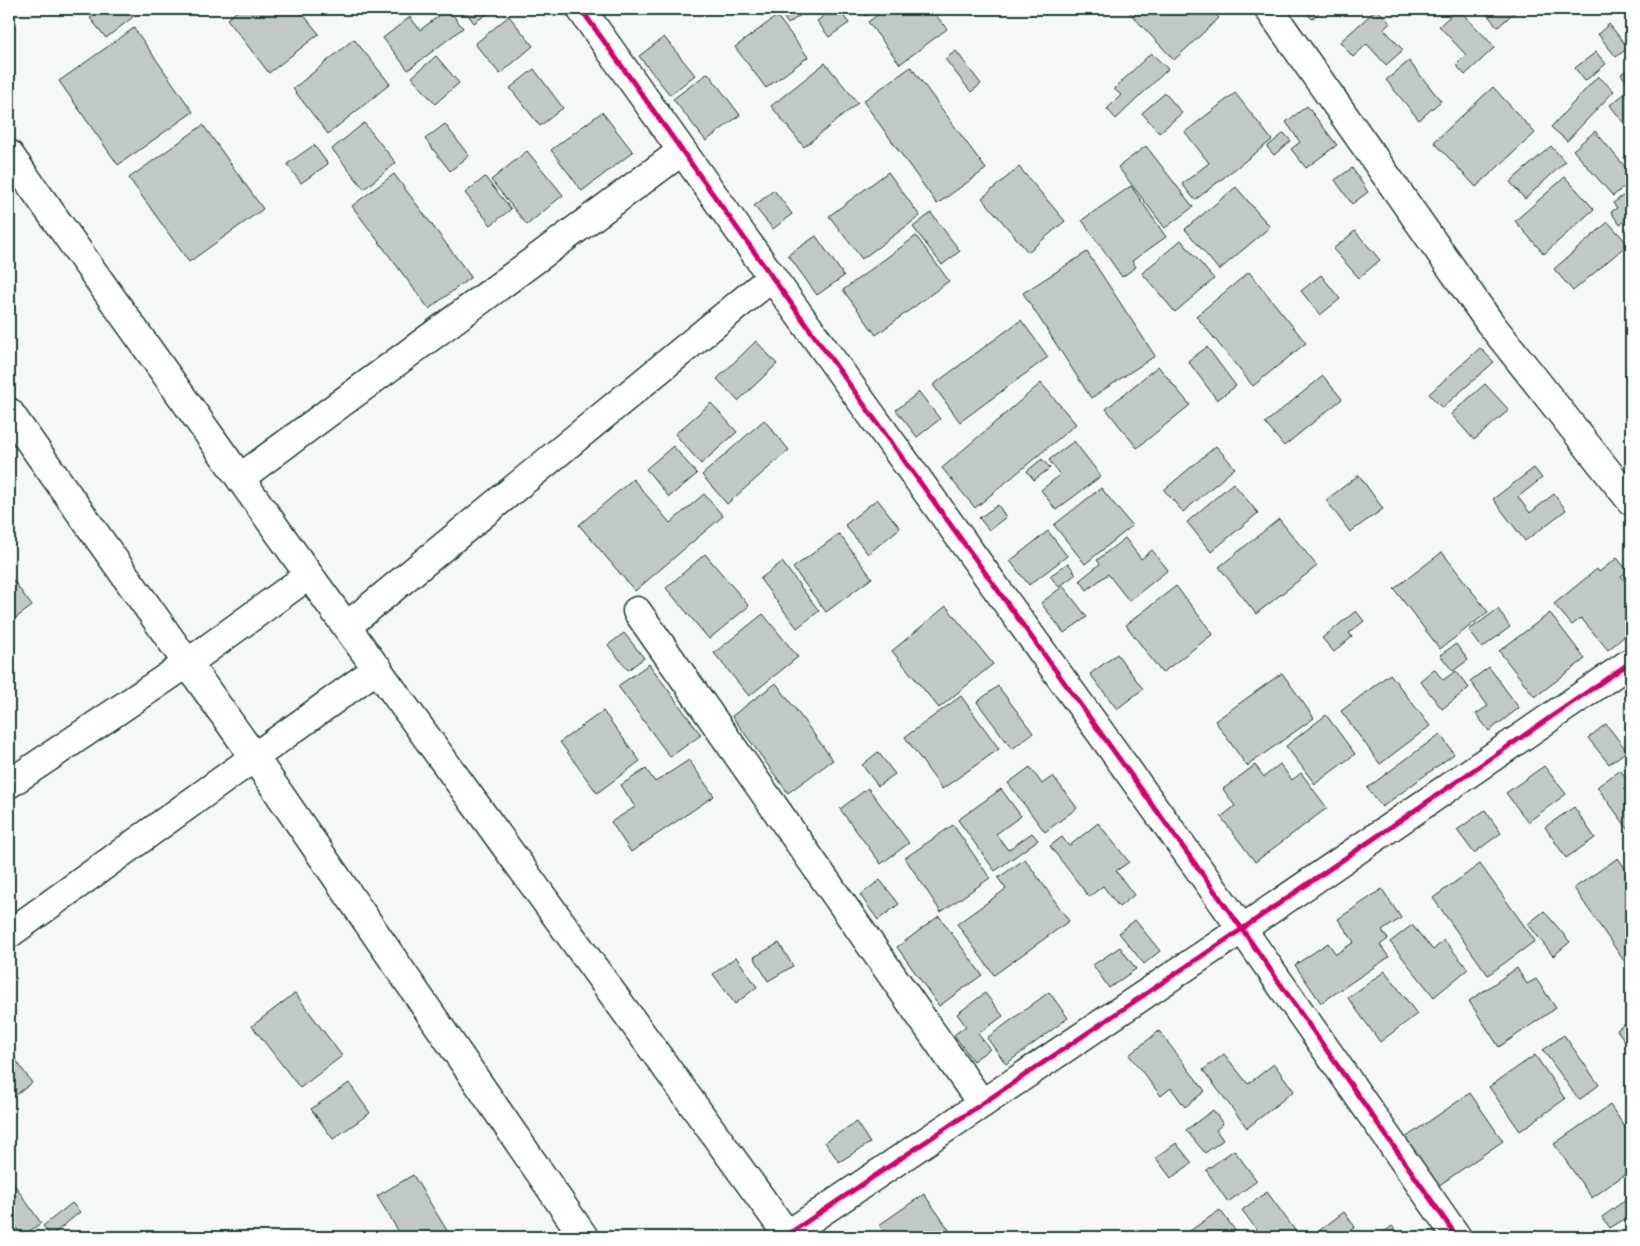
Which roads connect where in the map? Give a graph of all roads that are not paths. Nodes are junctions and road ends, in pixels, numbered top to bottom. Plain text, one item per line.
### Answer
1 (581, 9) edge
2 (1269, 9) edge
3 (682, 151) junction
4 (9, 154) edge
5 (772, 277) junction
6 (9, 412) edge
7 (240, 478) junction
8 (1631, 501) edge
9 (309, 575) junction
10 (637, 610) dead end
11 (347, 626) junction
12 (1631, 662) edge
13 (188, 663) junction
14 (378, 668) junction
15 (254, 757) junction
16 (9, 784) edge
17 (1242, 929) junction
18 (9, 934) edge
19 (982, 1104) junction
20 (788, 1236) edge
21 (584, 1237) edge
22 (1457, 1237) edge

1 - 3 street
2 - 8 street
3 - 5 street
3 - 7 street
4 - 7 street
5 - 11 street
5 - 17 street
6 - 13 street
7 - 9 street
9 - 11 street
9 - 13 street
10 - 19 street
11 - 14 street
12 - 17 street
13 - 15 street
13 - 16 street
14 - 15 street
14 - 20 street
15 - 18 street
15 - 21 street
17 - 19 street
17 - 22 street
19 - 20 street

